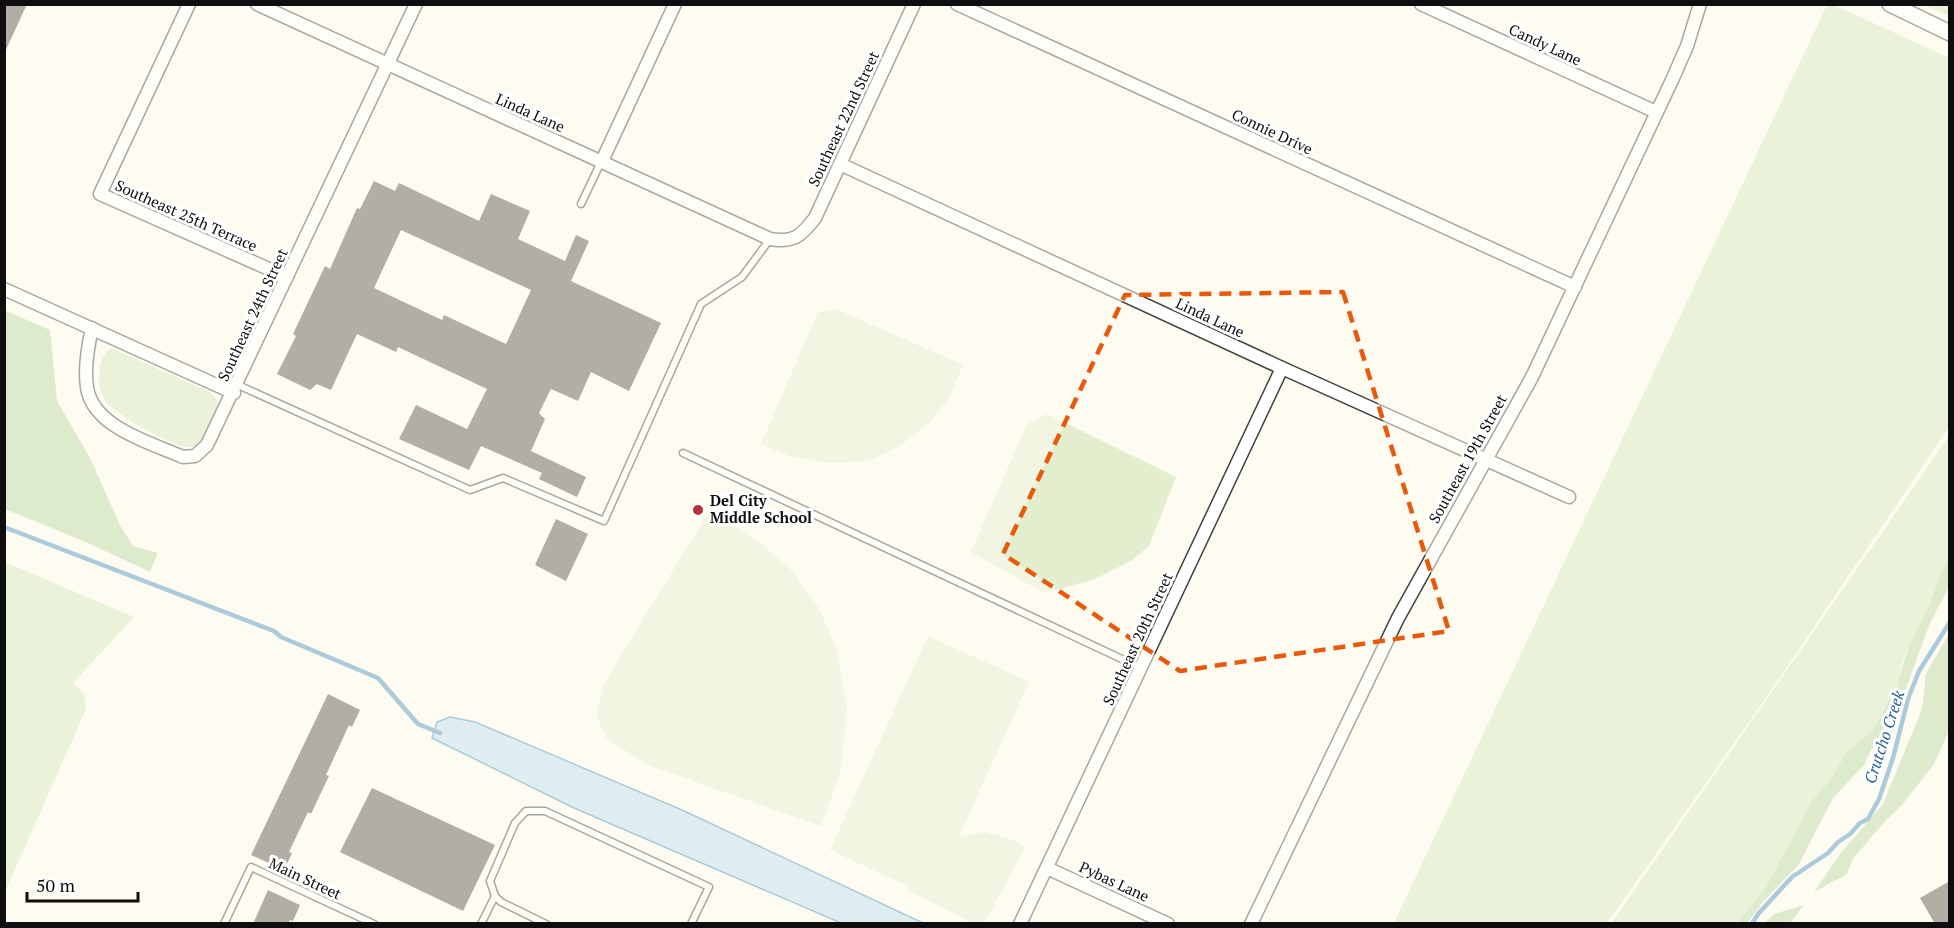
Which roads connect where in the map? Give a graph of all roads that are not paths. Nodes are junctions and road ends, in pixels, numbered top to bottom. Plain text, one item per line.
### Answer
1 (189, 4) edge
2 (257, 4) edge
3 (416, 4) edge
4 (675, 4) edge
5 (914, 4) edge
6 (957, 4) edge
7 (1421, 4) edge
8 (1700, 4) edge
9 (1890, 4) edge
10 (1950, 33) edge
11 (388, 65) junction
12 (1656, 112) junction
13 (602, 161) junction
14 (840, 164) junction
15 (581, 204) dead end
16 (770, 238) junction
17 (793, 239) joint
18 (287, 277) junction
19 (1575, 287) junction
20 (4, 288) edge
21 (92, 328) junction
22 (1282, 368) junction
23 (236, 389) junction
24 (684, 453) dead end
25 (1485, 459) junction
26 (1569, 497) dead end
27 (1141, 668) junction
28 (1047, 868) junction
29 (495, 896) junction
30 (224, 924) edge
31 (374, 924) edge
32 (481, 924) edge
33 (546, 924) edge
34 (692, 924) edge
35 (1020, 924) edge
36 (1168, 924) edge
37 (1251, 924) edge

1 - 18 street, Southeast 25th Terrace
2 - 11 street, Linda Lane
3 - 11 street, Southeast 24th Street
4 - 13 street
5 - 14 street, Southeast 22nd Street
6 - 19 street, Connie Drive
7 - 12 street, Candy Lane
8 - 12 street, Southeast 19th Street
9 - 10 street
11 - 13 street, Linda Lane
11 - 18 street, Southeast 24th Street
12 - 19 street, Southeast 19th Street
13 - 15 lane
13 - 16 street, Linda Lane
14 - 17 street, Southeast 22nd Street
14 - 22 street, Linda Lane
16 - 17 street, Linda Lane
16 - 23 lane
18 - 23 street, Southeast 24th Street
19 - 25 street, Southeast 19th Street
20 - 21 street
21 - 23 street
21 - 23 street, Southeast 24th Street
22 - 25 street, Linda Lane
22 - 27 street, Southeast 20th Street
24 - 27 lane
25 - 26 street, Linda Lane
25 - 37 street, Southeast 19th Street
27 - 28 street, Southeast 20th Street
28 - 35 street, Southeast 20th Street
28 - 36 street, Pybas Lane
29 - 32 lane
29 - 33 lane
29 - 34 lane
30 - 31 lane, Main Street

